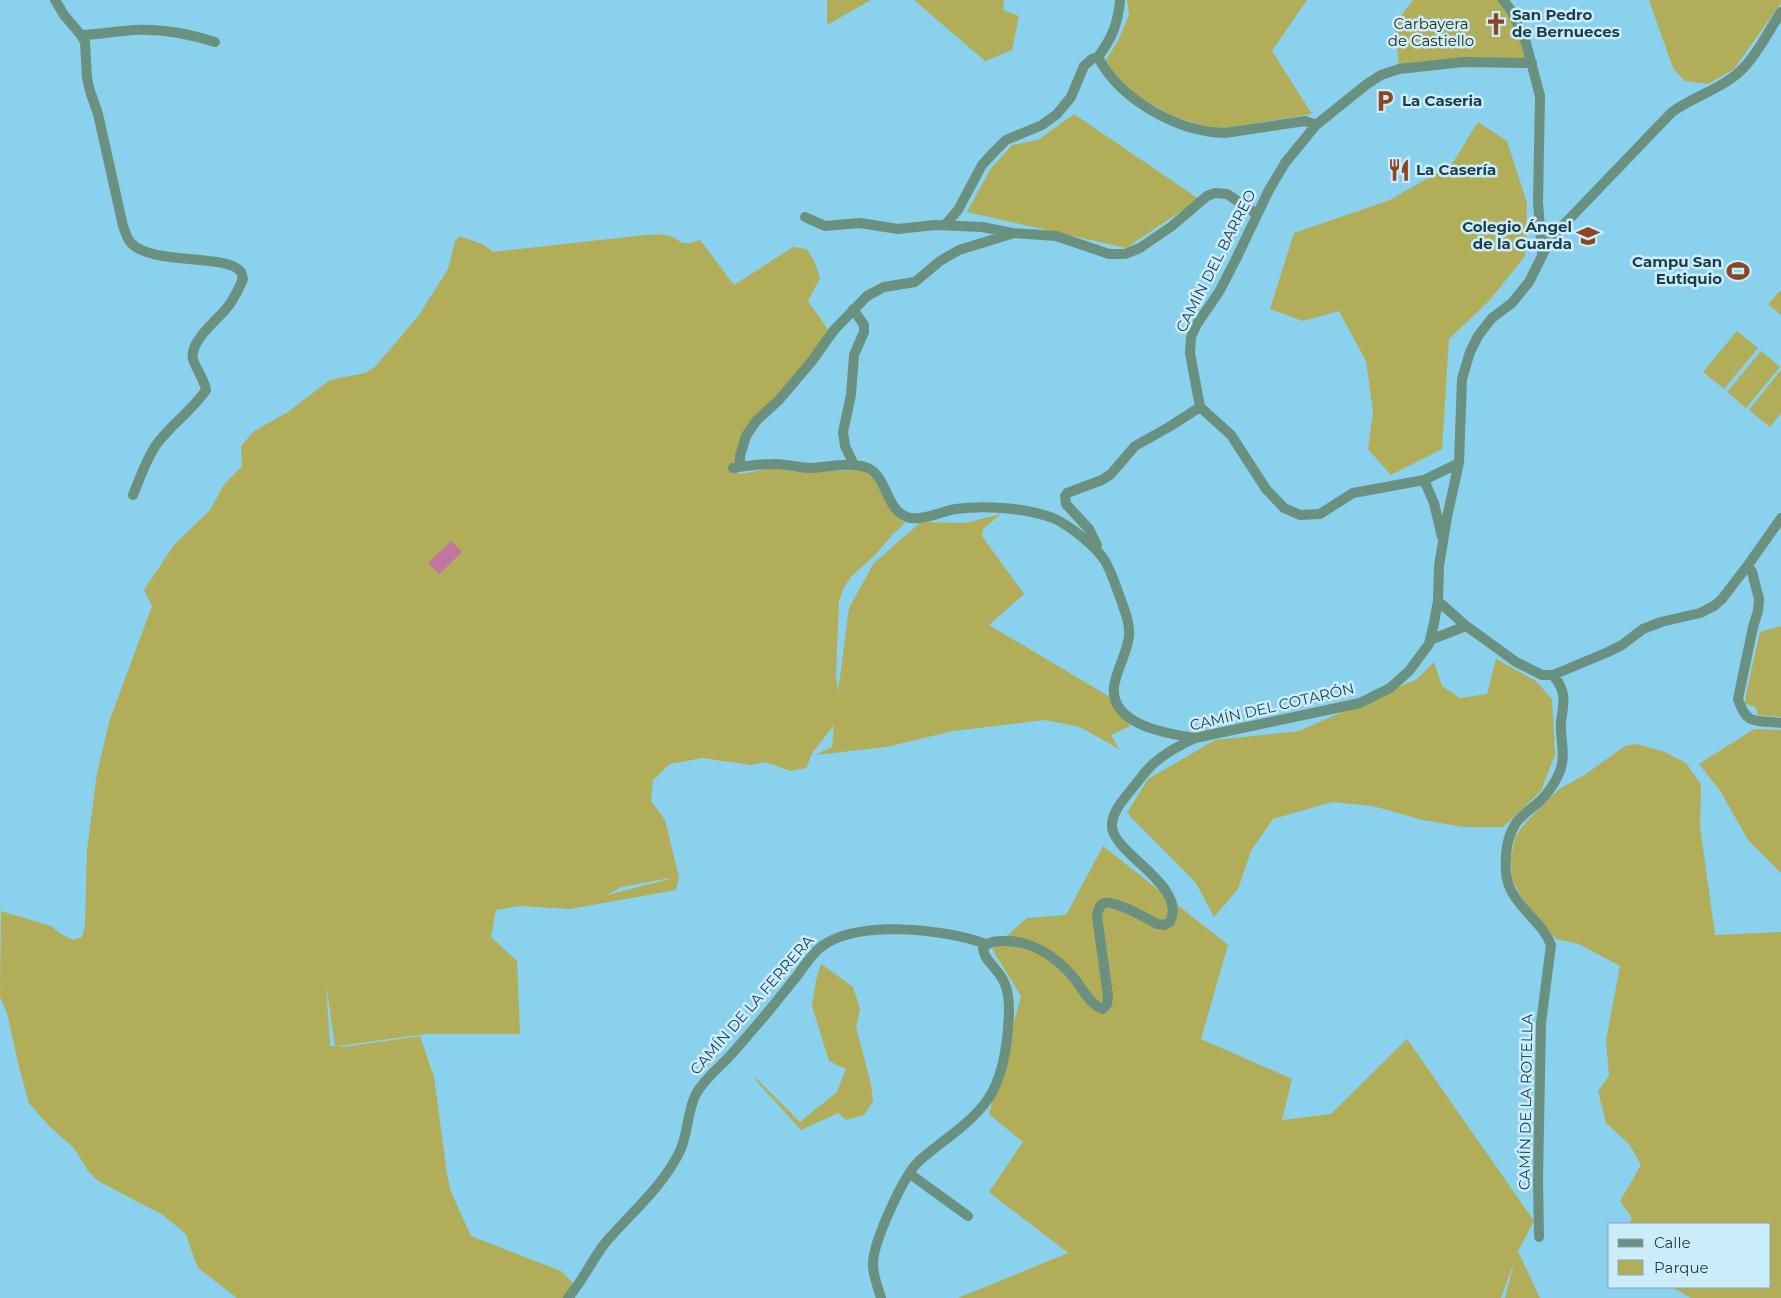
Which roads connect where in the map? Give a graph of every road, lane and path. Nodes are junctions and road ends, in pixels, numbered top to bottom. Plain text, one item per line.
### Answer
1 (55, 0) edge
2 (1120, 0) edge
3 (1503, 0) edge
4 (1781, 12) edge
5 (81, 35) junction
6 (215, 42) dead end
7 (1098, 57) junction
8 (1532, 63) junction
9 (1316, 125) junction
10 (1257, 214) junction
11 (805, 217) dead end
12 (945, 226) junction
13 (1012, 233) junction
14 (1542, 254) junction
15 (853, 309) junction
16 (1200, 407) junction
17 (1459, 463) junction
18 (854, 465) junction
19 (1424, 480) junction
20 (133, 495) dead end
21 (1781, 518) edge
22 (1443, 544) junction
23 (1095, 549) junction
24 (1748, 565) junction
25 (1438, 601) junction
26 (1466, 626) junction
27 (1430, 640) junction
28 (1553, 675) junction
29 (1781, 723) edge
30 (1195, 738) junction
31 (986, 944) junction
32 (910, 1174) junction
33 (968, 1216) dead end
34 (1539, 1237) dead end
35 (568, 1298) edge
36 (881, 1298) edge

1 - 5 street
2 - 7 street
3 - 8 street
4 - 14 street, CAMÍN DEL COTARÓN
5 - 6 street
5 - 20 street
7 - 9 street
7 - 12 street
8 - 9 street, CAMÍN DEL BARREO
8 - 14 street
9 - 10 street, CAMÍN DEL BARREO
10 - 13 street
10 - 16 street, CAMÍN DEL BARREO
11 - 12 street
12 - 13 street
13 - 15 street
14 - 17 street, CAMÍN DEL COTARÓN
15 - 18 street
15 - 18 street
16 - 19 street
16 - 23 street
17 - 19 street
17 - 22 street, CAMÍN DEL COTARÓN
18 - 23 street
19 - 22 street
21 - 24 street
22 - 25 street, CAMÍN DEL COTARÓN
23 - 30 street
24 - 28 street
24 - 29 street
25 - 26 street
25 - 27 street, CAMÍN DEL COTARÓN
26 - 27 street
26 - 28 street
27 - 30 street, CAMÍN DEL COTARÓN
28 - 34 street, CAMÍN DE LA ROTELLA
30 - 31 street, CAMÍN DEL COTARÓN
31 - 32 street
31 - 35 street, CAMÍN DE LA FERRERA
32 - 33 street
32 - 36 street

